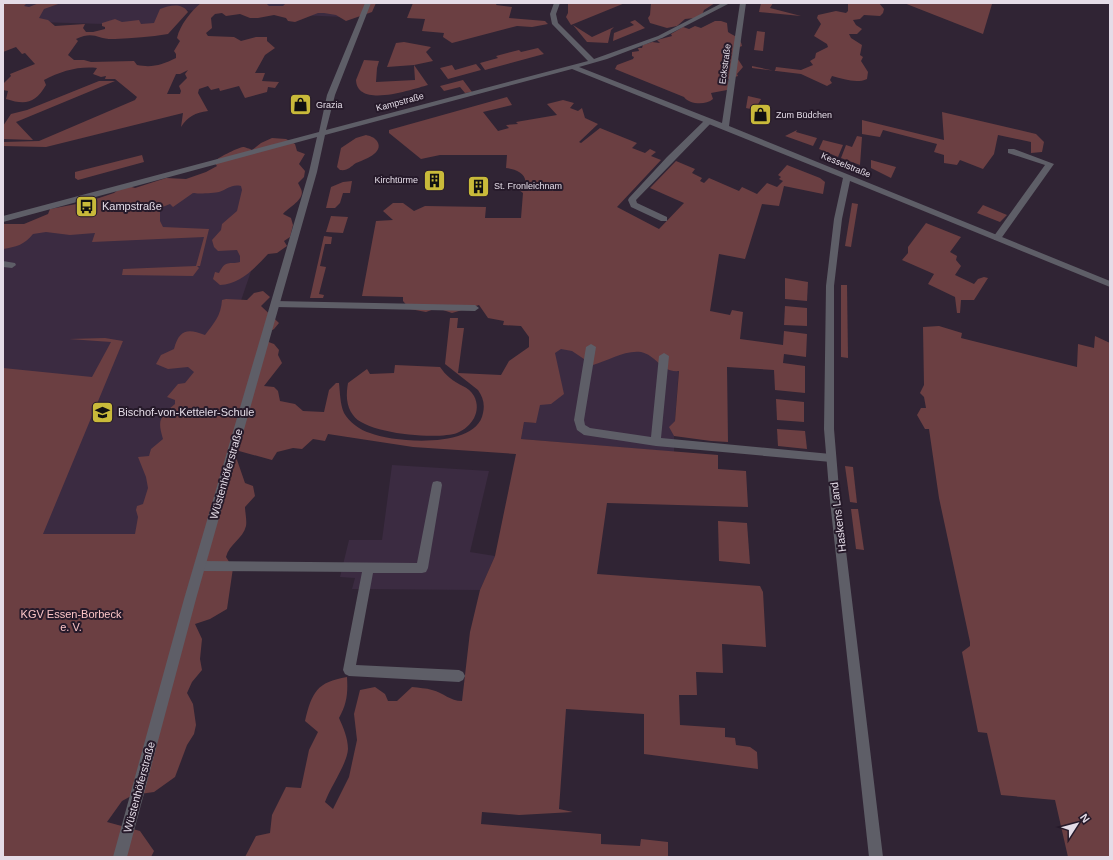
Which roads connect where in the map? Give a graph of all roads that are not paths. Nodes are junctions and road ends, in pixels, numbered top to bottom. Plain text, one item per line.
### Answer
1 (368, 3) edge
2 (557, 3) edge
3 (727, 3) edge
4 (743, 3) edge
5 (594, 62) junction
6 (573, 67) junction
7 (709, 121) junction
8 (725, 127) junction
9 (322, 133) junction
10 (1011, 151) dead end
11 (847, 177) junction
12 (3, 219) edge
13 (664, 220) dead end
14 (997, 238) junction
15 (3, 264) edge
16 (12, 265) dead end
17 (1110, 284) edge
18 (275, 304) junction
19 (475, 308) dead end
20 (591, 347) dead end
21 (664, 356) dead end
22 (656, 442) junction
23 (831, 458) junction
24 (437, 485) dead end
25 (200, 566) junction
26 (368, 568) junction
27 (459, 676) dead end
28 (120, 857) edge
29 (876, 857) edge

1 - 9 street, Wüstenhöferstraße
2 - 5 street
3 - 5 street, Kampstraße
4 - 8 street, Eckstraße
5 - 6 street, Kampstraße
6 - 7 street, Kesselstraße
6 - 9 street, Kampstraße
7 - 8 street, Kesselstraße
7 - 13 street
8 - 11 street, Kesselstraße
9 - 12 street, Kampstraße
9 - 18 street, Wüstenhöferstraße
10 - 14 street
11 - 14 street, Kesselstraße
11 - 23 street, Haskens Land
14 - 17 street, Kesselstraße
15 - 16 street
18 - 19 street
18 - 25 street, Wüstenhöferstraße
20 - 22 street
21 - 22 street
22 - 23 street
23 - 29 street, Haskens Land
24 - 26 street
25 - 26 street
25 - 28 street, Wüstenhöferstraße
26 - 27 street

